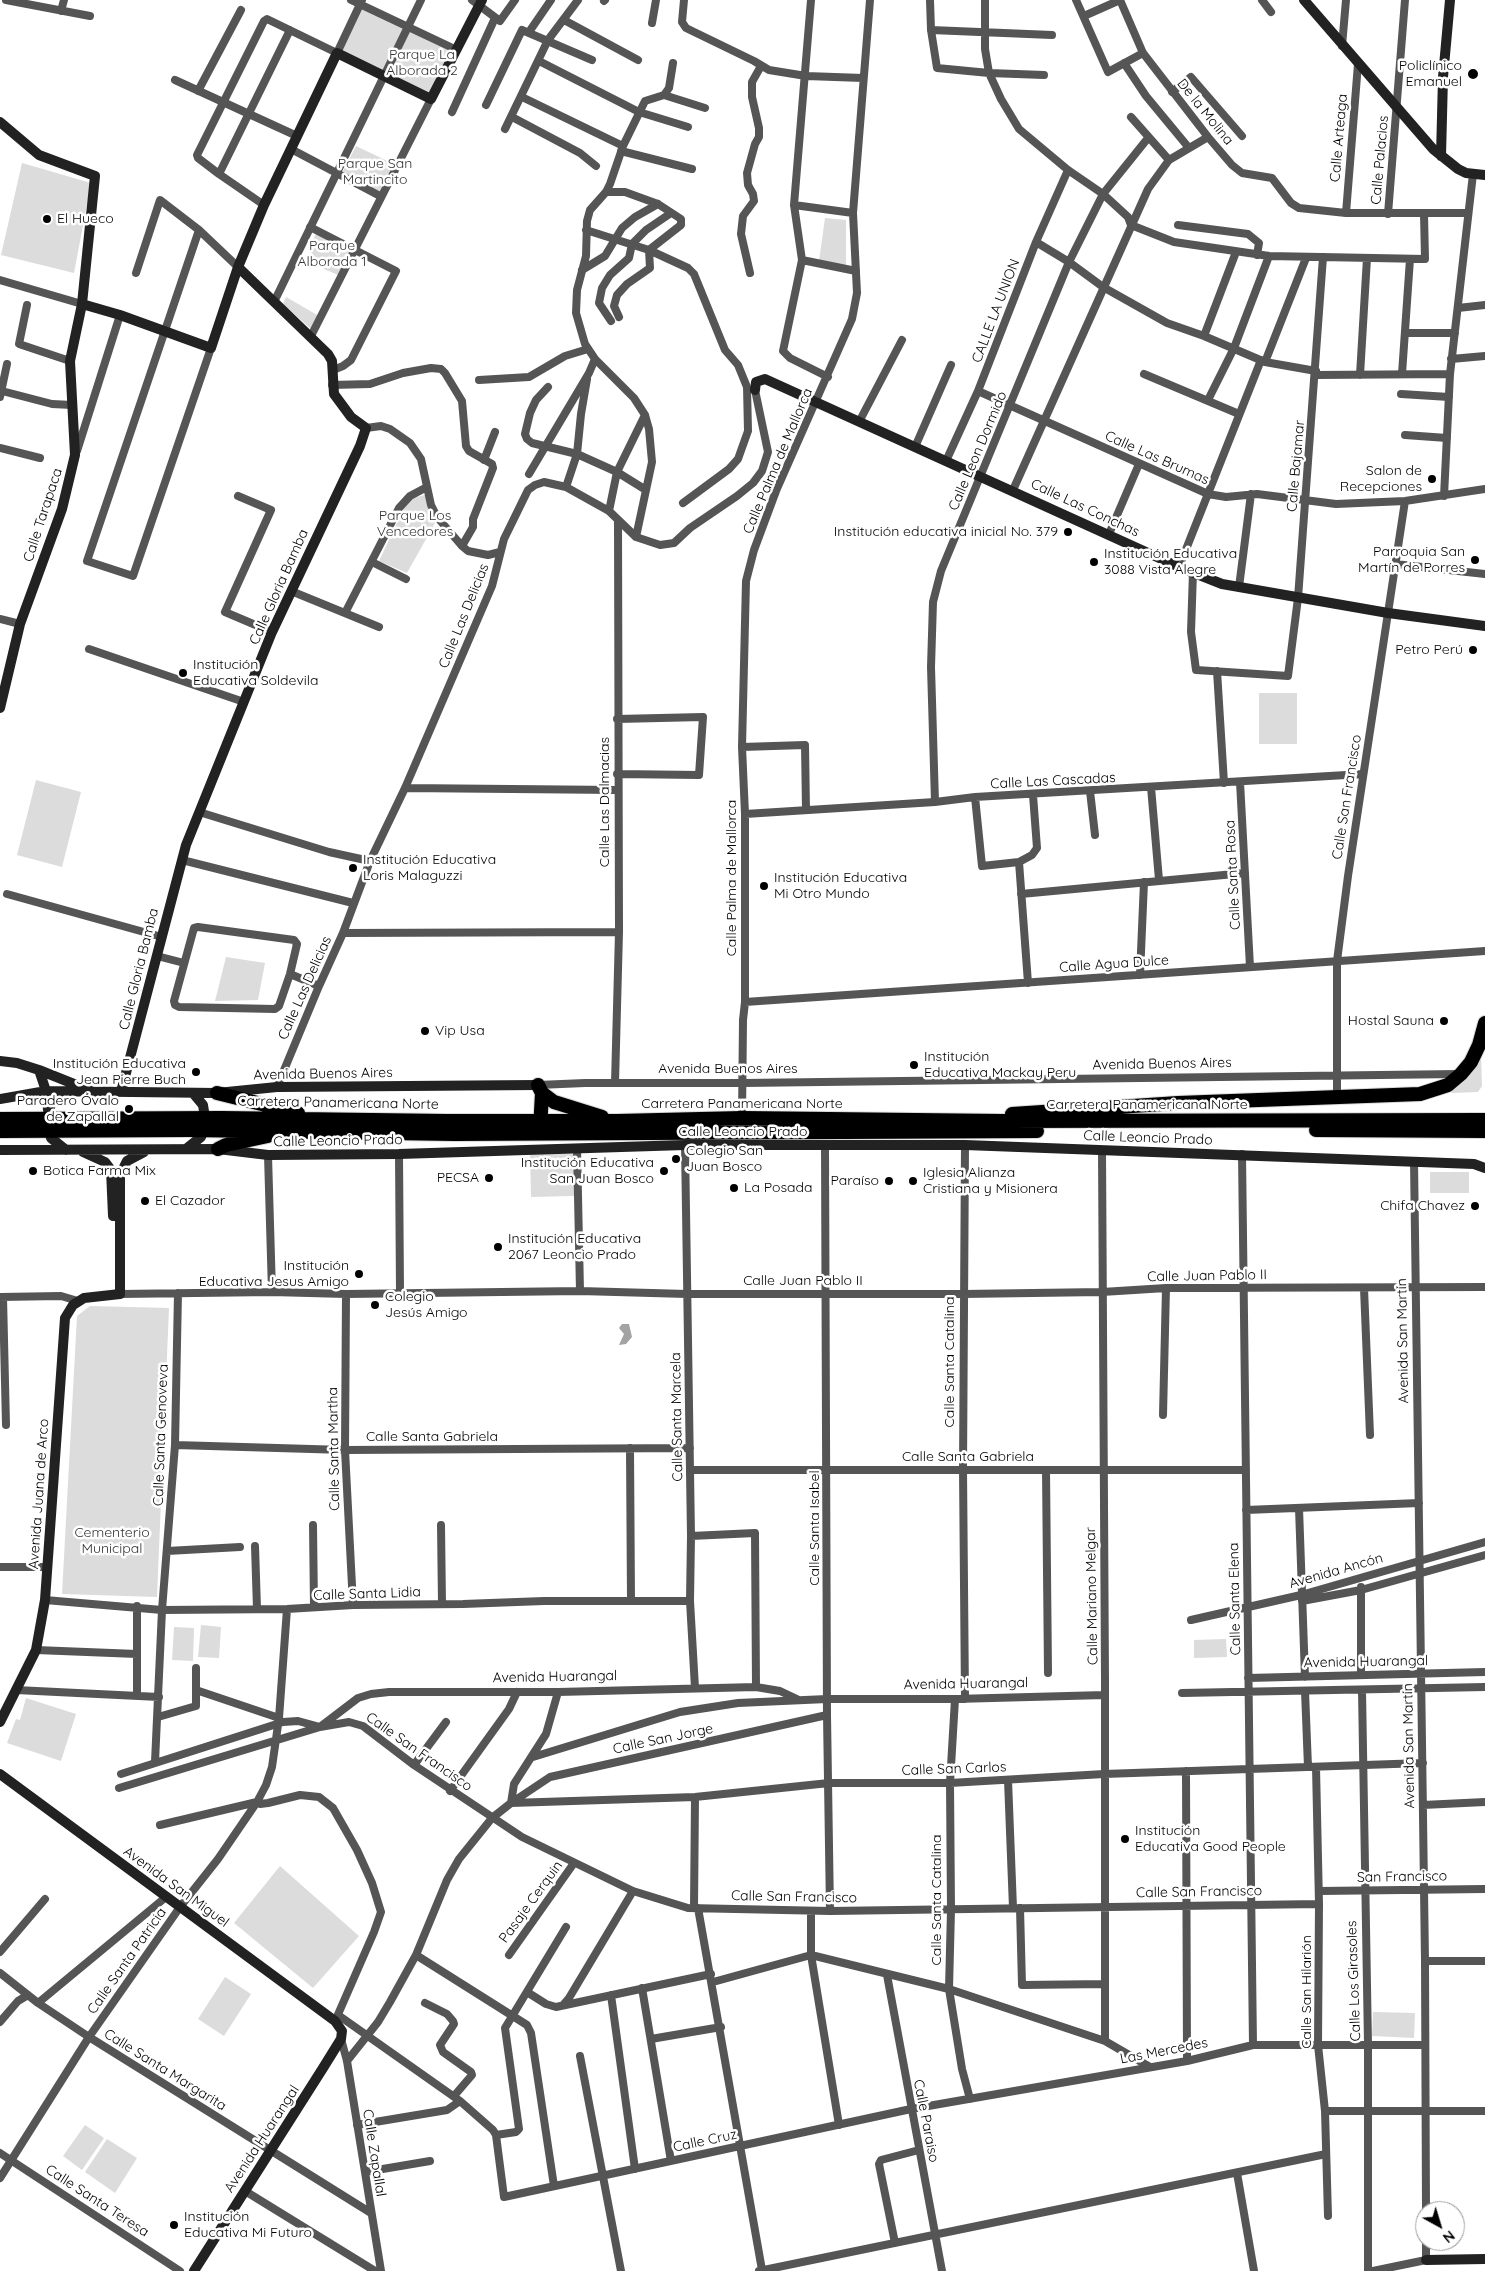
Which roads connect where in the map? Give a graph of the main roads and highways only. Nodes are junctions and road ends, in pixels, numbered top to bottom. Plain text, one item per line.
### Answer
1 (1485, 1023) edge
2 (217, 1093) road end
3 (0, 1119) edge
4 (326, 1119) junction
5 (47, 1120) junction
6 (969, 1120) junction
7 (1485, 1120) edge
8 (617, 1121) junction
9 (205, 1124) junction
10 (540, 1127) junction
11 (0, 1131) edge
12 (1485, 1131) edge
13 (278, 1132) junction
14 (218, 1149) road end

1 - 6 highway
2 - 4 highway
3 - 5 highway, Carretera Panamericana Norte
4 - 9 highway, Carretera Panamericana Norte
4 - 10 highway, Carretera Panamericana Norte
5 - 9 highway, Carretera Panamericana Norte
5 - 11 highway, Carretera Panamericana Norte
6 - 7 highway, Carretera Panamericana Norte
6 - 8 highway, Carretera Panamericana Norte
8 - 10 highway, Carretera Panamericana Norte
8 - 10 highway
9 - 13 highway, Carretera Panamericana Norte
10 - 12 highway, Carretera Panamericana Norte
10 - 13 highway, Carretera Panamericana Norte
13 - 14 highway

